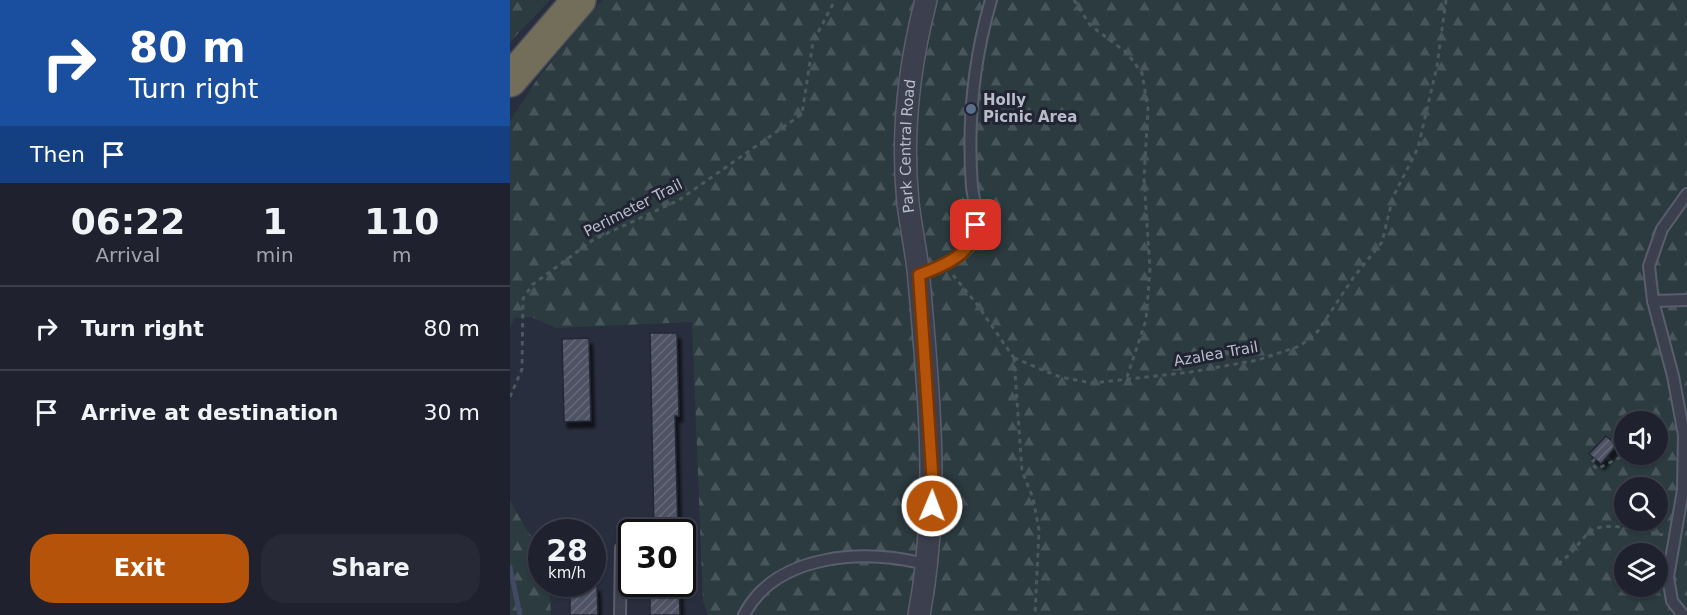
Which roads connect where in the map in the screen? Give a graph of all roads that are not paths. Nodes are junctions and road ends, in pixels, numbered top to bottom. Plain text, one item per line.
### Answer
1 (579, 0) edge
2 (926, 0) edge
3 (991, 0) edge
4 (510, 80) edge
5 (1687, 194) edge
6 (919, 275) junction
7 (1687, 300) edge
8 (1653, 301) junction
9 (928, 565) junction
10 (620, 597) edge
11 (620, 615) edge
12 (744, 615) edge
13 (919, 615) edge
14 (1683, 615) edge

1 - 4 highway
2 - 6 street, Park Central Road
3 - 6 lane
5 - 8 lane
6 - 9 street, Park Central Road
7 - 8 lane
8 - 14 lane
9 - 12 lane
9 - 13 street, Park Central Road
10 - 11 lane

